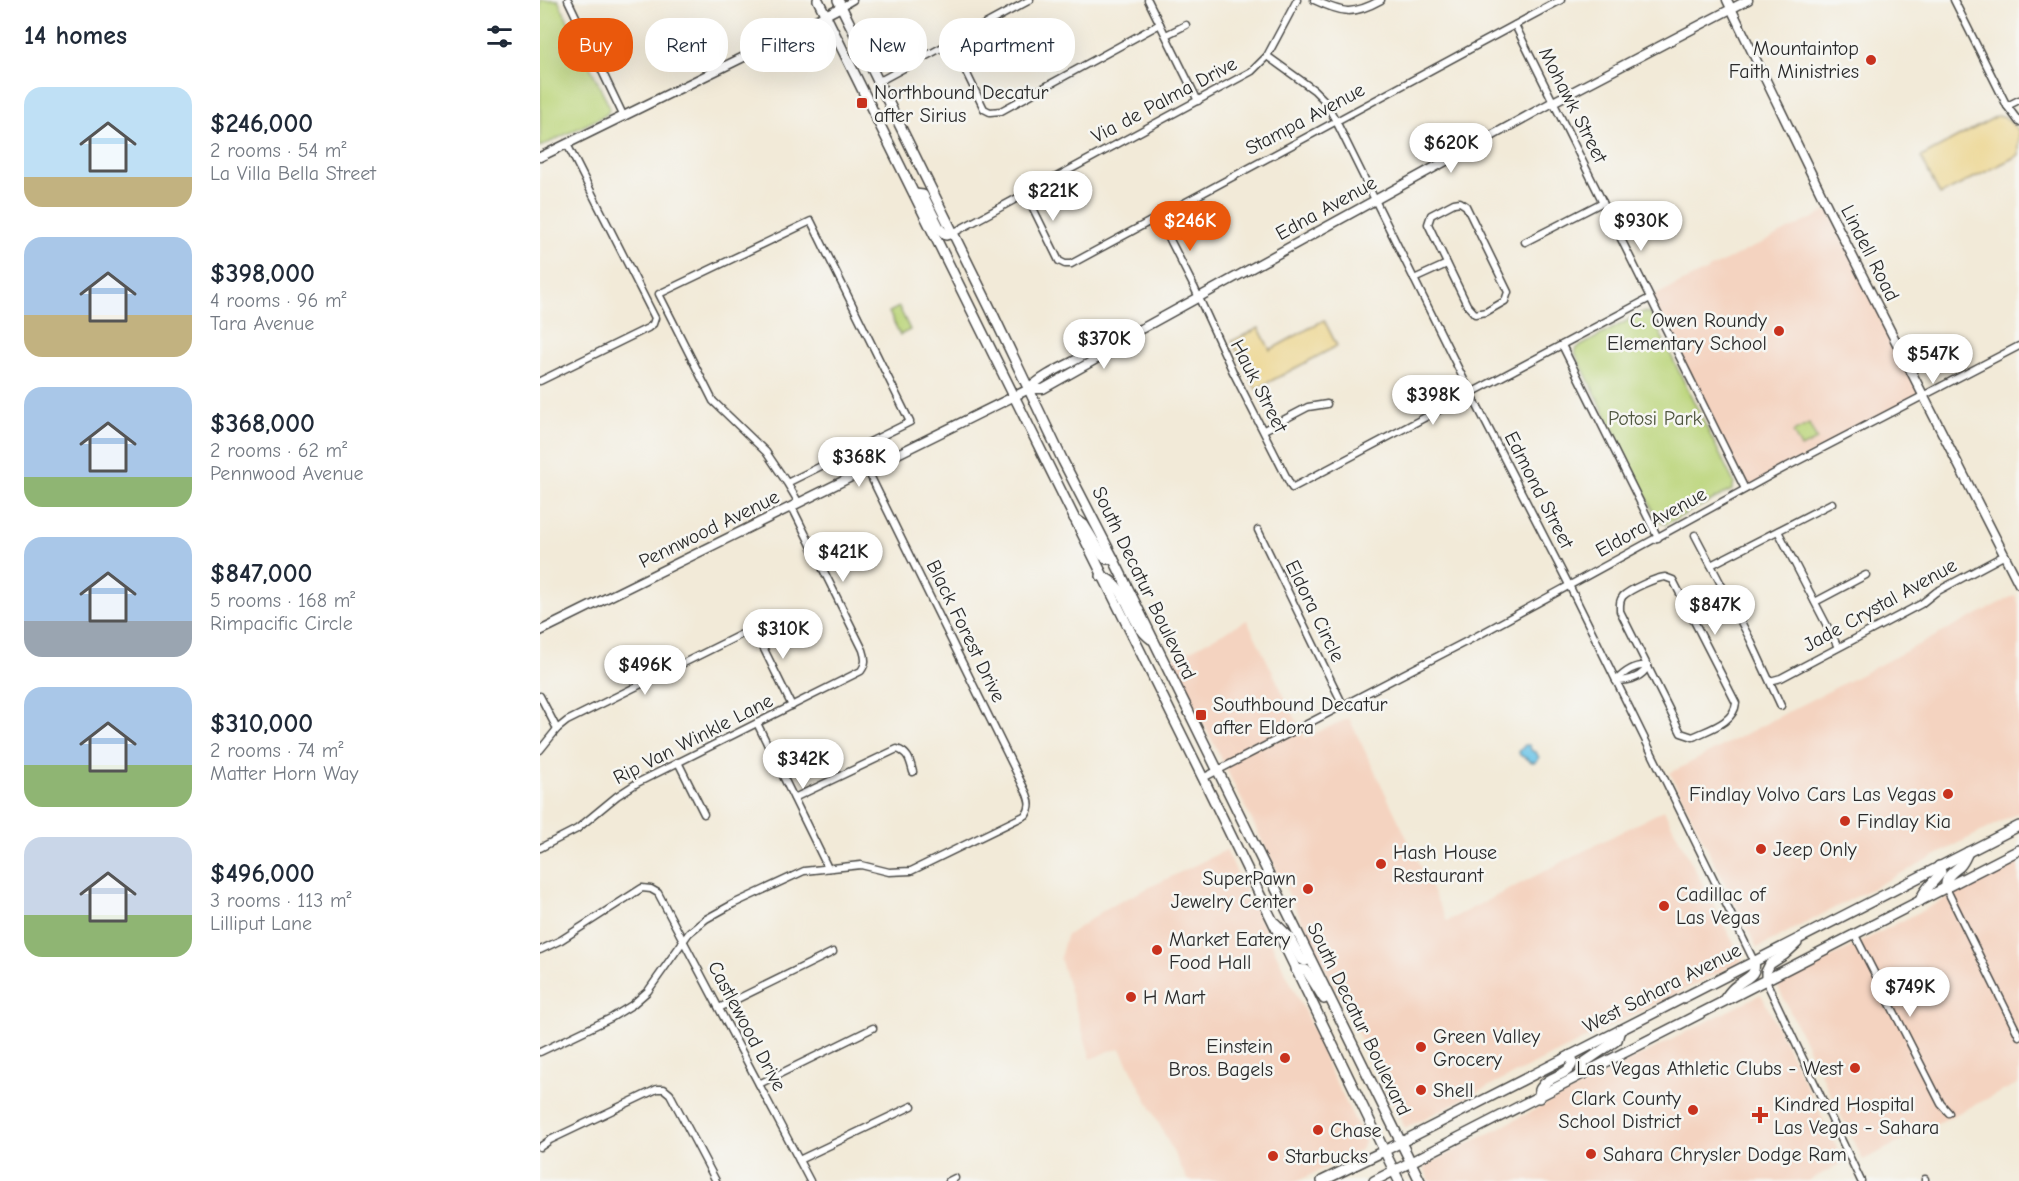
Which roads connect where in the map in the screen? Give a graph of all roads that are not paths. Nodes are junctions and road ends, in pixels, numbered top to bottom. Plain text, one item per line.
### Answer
1 (568, 0) edge
2 (818, 0) edge
3 (853, 0) edge
4 (1030, 0) edge
5 (1149, 0) edge
6 (1297, 0) edge
7 (1314, 0) edge
8 (1381, 0) edge
9 (1561, 0) edge
10 (1727, 0) edge
11 (1748, 0) edge
12 (1954, 0) edge
13 (840, 3) edge
14 (1731, 9) junction
15 (825, 15) junction
16 (997, 18) edge
17 (1160, 24) junction
18 (1186, 25) dead end
19 (1515, 25) junction
20 (1166, 35) junction
21 (939, 49) edge
22 (1267, 56) junction
23 (1075, 71) edge
24 (966, 72) edge
25 (1072, 72) edge
26 (878, 82) junction
27 (2019, 99) edge
28 (1198, 101) junction
29 (1553, 102) junction
30 (2007, 106) junction
31 (624, 117) junction
32 (1336, 121) junction
33 (2019, 122) edge
34 (567, 144) junction
35 (540, 157) edge
36 (915, 194) junction
37 (1026, 194) junction
38 (1374, 201) junction
39 (1603, 202) junction
40 (1159, 218) junction
41 (953, 233) junction
42 (1525, 242) dead end
43 (1447, 264) junction
44 (1414, 279) junction
45 (1198, 298) junction
46 (1650, 298) junction
47 (1562, 345) junction
48 (2019, 346) edge
49 (540, 381) edge
50 (1470, 392) junction
51 (1021, 393) junction
52 (1924, 395) junction
53 (1327, 404) dead end
54 (1264, 430) junction
55 (860, 447) junction
56 (852, 451) junction
57 (867, 469) junction
58 (788, 483) junction
59 (1745, 489) junction
60 (1832, 503) dead end
61 (796, 505) junction
62 (1072, 517) junction
63 (1258, 531) dead end
64 (1778, 531) junction
65 (1695, 535) dead end
66 (1658, 538) junction
67 (2005, 555) junction
68 (1113, 558) junction
69 (1711, 565) junction
70 (1866, 575) dead end
71 (1101, 576) junction
72 (2019, 584) edge
73 (1569, 585) junction
74 (1815, 602) junction
75 (540, 632) edge
76 (1153, 640) junction
77 (1838, 647) junction
78 (1648, 666) junction
79 (1616, 681) junction
80 (1770, 681) junction
81 (540, 696) edge
82 (1342, 705) junction
83 (792, 706) junction
84 (1781, 706) dead end
85 (757, 723) junction
86 (557, 729) junction
87 (540, 750) edge
88 (678, 762) junction
89 (1217, 771) junction
90 (913, 772) dead end
91 (1203, 778) junction
92 (794, 798) junction
93 (704, 814) dead end
94 (2019, 826) edge
95 (540, 848) edge
96 (2019, 850) edge
97 (1968, 852) junction
98 (1262, 863) junction
99 (1939, 866) junction
100 (828, 867) junction
101 (1247, 872) junction
102 (1946, 888) junction
103 (1920, 901) junction
104 (1269, 916) junction
105 (1805, 935) junction
106 (1855, 935) junction
107 (684, 941) junction
108 (540, 950) edge
109 (833, 952) dead end
110 (1310, 959) junction
111 (1754, 961) junction
112 (1295, 969) junction
113 (1766, 981) junction
114 (1722, 1003) junction
115 (719, 1008) junction
116 (1338, 1015) junction
117 (873, 1028) dead end
118 (1620, 1030) junction
119 (2019, 1036) edge
120 (540, 1052) edge
121 (1571, 1055) junction
122 (1584, 1074) junction
123 (759, 1084) junction
124 (1539, 1098) junction
125 (912, 1106) dead end
126 (1949, 1113) dead end
127 (1401, 1143) junction
128 (540, 1147) edge
129 (1384, 1151) junction
130 (799, 1160) junction
131 (1411, 1163) junction
132 (1394, 1172) junction
133 (716, 1181) edge
134 (810, 1181) edge
135 (1322, 1181) edge
136 (1374, 1181) edge
137 (1399, 1181) edge
138 (1420, 1181) edge
139 (1861, 1181) edge

1 - 31 street
2 - 15 main road, South Decatur Boulevard
3 - 13 street
4 - 16 street
5 - 17 street
6 - 22 street, Via de Palma Drive
7 - 8 street
9 - 19 street, Stampa Avenue
10 - 14 street, Lindell Road
11 - 14 street, Edna Avenue
12 - 30 street
13 - 15 street
13 - 26 main road, South Decatur Boulevard
14 - 29 street, Edna Avenue
14 - 52 street, Lindell Road
15 - 31 street
15 - 36 main road, South Decatur Boulevard
17 - 20 street
17 - 23 street
18 - 20 street
19 - 29 street, Mohawk Street
19 - 32 street, Stampa Avenue
20 - 28 street
21 - 26 street
22 - 28 street, Via de Palma Drive
22 - 32 street, Edmond Street
24 - 25 street
26 - 41 main road, South Decatur Boulevard
27 - 30 street
28 - 37 street, Via de Palma Drive
29 - 38 street, Edna Avenue
29 - 39 street, Mohawk Street
30 - 33 street
31 - 34 street
32 - 38 street, Edmond Street
32 - 40 street, Stampa Avenue
34 - 35 street
34 - 49 street
36 - 41 main road
36 - 51 main road, South Decatur Boulevard
37 - 40 street, Stampa Avenue
37 - 41 street, Via de Palma Drive
38 - 44 street, Edmond Street
38 - 45 street, Edna Avenue
39 - 42 street
39 - 46 street, Mohawk Street
40 - 45 street, Hauk Street
41 - 51 main road, South Decatur Boulevard
43 - 43 street
43 - 44 street
44 - 50 street, Edmond Street
45 - 51 street, Edna Avenue
45 - 54 street, Hauk Street
46 - 47 street
46 - 59 street, Mohawk Street
47 - 50 street
47 - 66 street
48 - 52 street, Eldora Avenue
50 - 54 street, Hauk Street
50 - 73 street, Edmond Street
51 - 57 street, Pennwood Avenue
51 - 62 main road, South Decatur Boulevard
51 - 68 main road, South Decatur Boulevard
52 - 59 street, Eldora Avenue
52 - 67 street, Lindell Road
53 - 54 street
55 - 56 street
55 - 57 street
55 - 58 street
56 - 57 street
56 - 58 street
57 - 61 street, Pennwood Avenue
57 - 100 street, Black Forest Drive
58 - 61 street
59 - 66 street, Eldora Avenue
60 - 64 street
61 - 75 street, Pennwood Avenue
61 - 83 street, Rip Van Winkle Lane
62 - 68 main road
62 - 71 main road, South Decatur Boulevard
63 - 82 street, Eldora Circle
64 - 69 street
64 - 74 street
65 - 69 street
66 - 73 street, Eldora Avenue
67 - 72 street, Lindell Road
67 - 77 street, Jade Crystal Avenue
68 - 76 main road, South Decatur Boulevard
69 - 80 street
70 - 74 street
71 - 76 main road
71 - 91 main road, South Decatur Boulevard
73 - 79 street, Edmond Street
73 - 82 street, Eldora Avenue
74 - 77 street
76 - 89 main road, South Decatur Boulevard
77 - 80 street, Jade Crystal Avenue
78 - 78 street
78 - 79 street
79 - 111 street, Edmond Street
80 - 84 street
81 - 86 street
82 - 89 street, Eldora Avenue
83 - 85 street, Rip Van Winkle Lane
83 - 86 street
85 - 88 street, Rip Van Winkle Lane
85 - 92 street
86 - 87 street
88 - 93 street
88 - 95 street, Rip Van Winkle Lane
89 - 91 street, Eldora Avenue
89 - 98 main road, South Decatur Boulevard
90 - 92 street
91 - 101 main road, South Decatur Boulevard
92 - 100 street
94 - 97 main road, West Sahara Avenue
96 - 102 main road, West Sahara Avenue
97 - 99 main road, West Sahara Avenue
97 - 102 main road
98 - 101 main road
98 - 110 main road, South Decatur Boulevard
99 - 103 main road
99 - 105 main road, West Sahara Avenue
100 - 107 street
101 - 104 main road, South Decatur Boulevard
102 - 103 main road, West Sahara Avenue
102 - 119 street
103 - 106 main road, West Sahara Avenue
104 - 110 main road
104 - 112 main road, South Decatur Boulevard
105 - 111 main road, West Sahara Avenue
105 - 113 main road
106 - 113 main road, West Sahara Avenue
106 - 126 street
107 - 108 street, Castlewood Drive
107 - 115 street, Castlewood Drive
107 - 120 street
109 - 115 street
110 - 116 main road, South Decatur Boulevard
111 - 114 main road
111 - 118 main road, West Sahara Avenue
112 - 116 main road
112 - 129 main road, South Decatur Boulevard
113 - 114 main road, West Sahara Avenue
113 - 139 street
114 - 122 main road, West Sahara Avenue
115 - 123 street, Castlewood Drive
116 - 127 main road, South Decatur Boulevard
117 - 123 street
118 - 121 main road, West Sahara Avenue
118 - 122 main road
121 - 124 main road
121 - 127 main road, West Sahara Avenue
122 - 124 main road, West Sahara Avenue
123 - 130 street, Castlewood Drive
124 - 131 main road, West Sahara Avenue
125 - 130 street
127 - 129 main road, West Sahara Avenue
127 - 131 main road, South Decatur Boulevard
128 - 133 street
129 - 132 main road, South Decatur Boulevard
129 - 135 main road, West Sahara Avenue
130 - 134 street, Castlewood Drive
131 - 132 main road, West Sahara Avenue
131 - 138 main road, South Decatur Boulevard
132 - 136 main road, West Sahara Avenue
132 - 137 main road, South Decatur Boulevard

